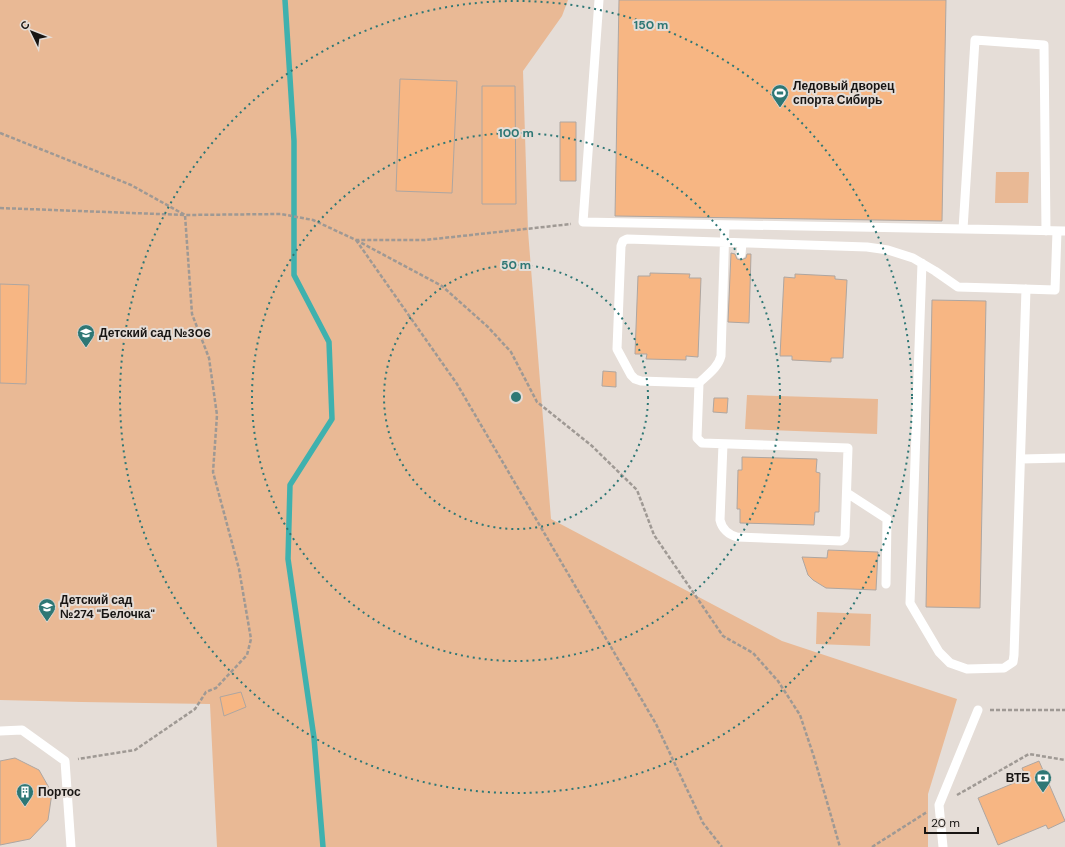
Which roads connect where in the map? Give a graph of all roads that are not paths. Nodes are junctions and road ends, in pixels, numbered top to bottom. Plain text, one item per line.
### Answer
1 (599, 0) edge
2 (725, 225) junction
3 (963, 229) junction
4 (1046, 231) junction
5 (1061, 231) edge
6 (725, 242) junction
7 (742, 243) junction
8 (741, 254) dead end
9 (922, 263) junction
10 (1026, 289) junction
11 (699, 383) junction
12 (723, 444) junction
13 (1065, 458) edge
14 (1020, 459) junction
15 (847, 493) junction
16 (886, 584) dead end
17 (978, 710) road end
18 (0, 731) edge
19 (71, 847) edge
20 (943, 847) edge

1 - 2 lane
2 - 3 lane
2 - 6 lane
3 - 4 lane
3 - 4 lane
4 - 5 lane
5 - 10 lane
6 - 7 lane
6 - 11 lane
6 - 11 lane
7 - 8 lane
7 - 9 lane
9 - 10 lane
9 - 14 lane
10 - 14 lane
11 - 12 lane
12 - 15 lane
12 - 15 lane
13 - 14 lane
15 - 16 lane
17 - 20 lane
18 - 19 lane

